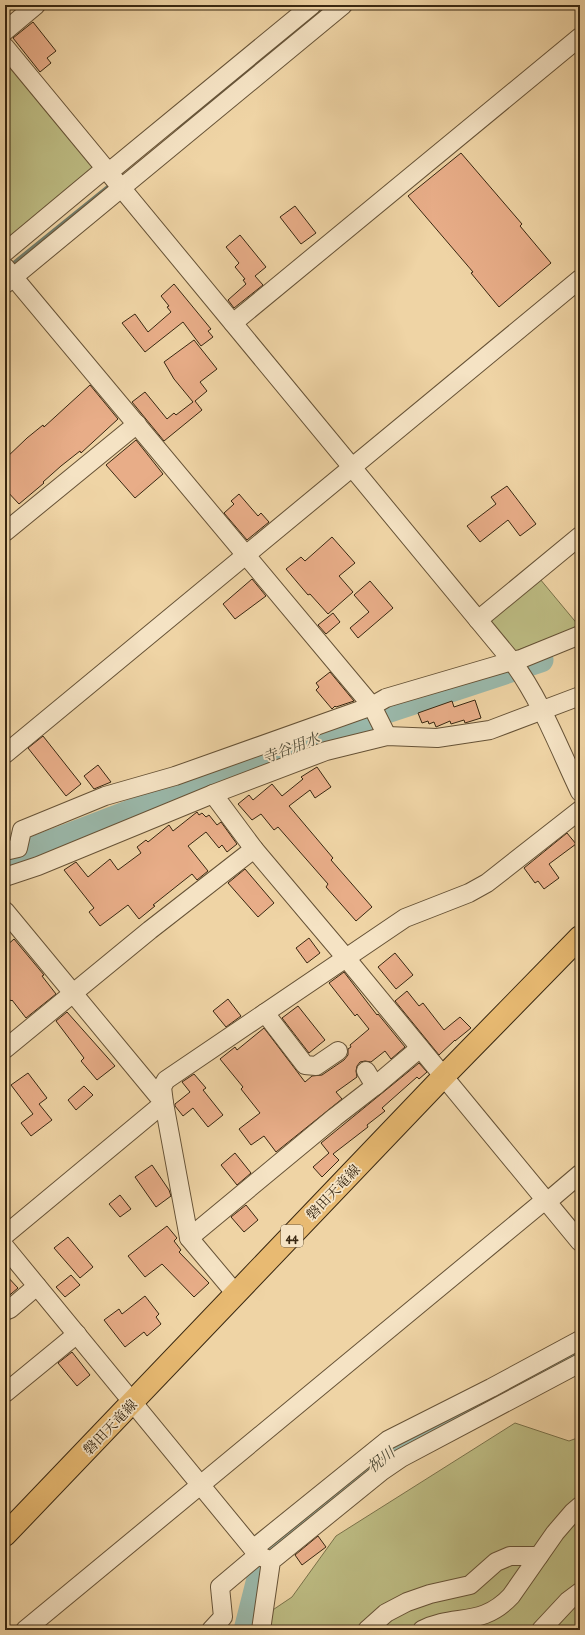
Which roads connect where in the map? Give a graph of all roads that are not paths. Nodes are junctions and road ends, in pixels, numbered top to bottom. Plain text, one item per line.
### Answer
1 (36, 5) edge
2 (312, 5) edge
3 (343, 5) edge
4 (5, 31) edge
5 (580, 37) edge
6 (5, 47) edge
7 (107, 170) junction
8 (121, 188) junction
9 (5, 252) edge
10 (8, 275) edge
11 (580, 279) edge
12 (233, 324) junction
13 (137, 424) junction
14 (352, 468) junction
15 (5, 532) edge
16 (580, 536) edge
17 (246, 555) junction
18 (478, 620) junction
19 (580, 635) edge
20 (512, 661) junction
21 (580, 696) edge
22 (542, 710) junction
23 (378, 718) junction
24 (5, 754) edge
25 (580, 792) edge
26 (213, 794) junction
27 (580, 810) edge
28 (254, 849) junction
29 (5, 851) edge
30 (5, 857) edge
31 (11, 875) edge
32 (5, 911) edge
33 (580, 937) edge
34 (346, 958) junction
35 (73, 993) junction
36 (265, 1013) junction
37 (420, 1048) junction
38 (5, 1049) edge
39 (338, 1051) dead end
40 (443, 1077) junction
41 (164, 1103) junction
42 (580, 1174) edge
43 (546, 1201) junction
44 (5, 1236) edge
45 (189, 1238) junction
46 (580, 1242) edge
47 (5, 1247) edge
48 (37, 1286) junction
49 (236, 1294) junction
50 (5, 1311) edge
51 (77, 1334) junction
52 (580, 1340) edge
53 (580, 1363) edge
54 (5, 1393) edge
55 (133, 1403) junction
56 (201, 1484) junction
57 (580, 1506) edge
58 (5, 1535) edge
59 (262, 1556) junction
60 (539, 1556) junction
61 (580, 1592) edge
62 (25, 1630) edge
63 (211, 1630) edge
64 (261, 1630) edge
65 (366, 1630) edge
66 (422, 1630) edge
67 (542, 1630) edge

1 - 4 street
2 - 7 street
3 - 8 street
5 - 12 street
6 - 7 street
7 - 8 street
7 - 9 street
8 - 10 street
8 - 12 street
10 - 13 street
11 - 14 street
12 - 14 street
13 - 15 street
13 - 17 street
14 - 17 street
14 - 18 street
16 - 18 street
17 - 23 street
17 - 24 street
18 - 20 street
19 - 20 street
20 - 22 street
20 - 23 street
21 - 22 street
22 - 23 street
22 - 25 street
23 - 26 street
23 - 29 street
26 - 28 street
26 - 31 street
27 - 34 street
28 - 34 street
28 - 35 street
30 - 31 street
32 - 35 street
33 - 40 main road, 磐田天竜線 / 44
34 - 36 street
34 - 37 street
35 - 38 street
35 - 41 street
36 - 39 street
36 - 41 street
37 - 40 street
37 - 45 street
40 - 43 street
40 - 49 main road, 磐田天竜線 / 44
41 - 44 street
41 - 45 street
42 - 43 street
43 - 46 street
43 - 56 street
45 - 49 street
47 - 48 street
48 - 50 street
48 - 51 street
49 - 55 main road, 磐田天竜線 / 44
51 - 54 street
51 - 55 street
52 - 59 street
53 - 59 street
55 - 56 street
55 - 58 main road, 磐田天竜線 / 44
56 - 59 street
56 - 62 street
57 - 60 street
59 - 63 street
59 - 64 street
60 - 65 street
60 - 66 street
61 - 67 street

